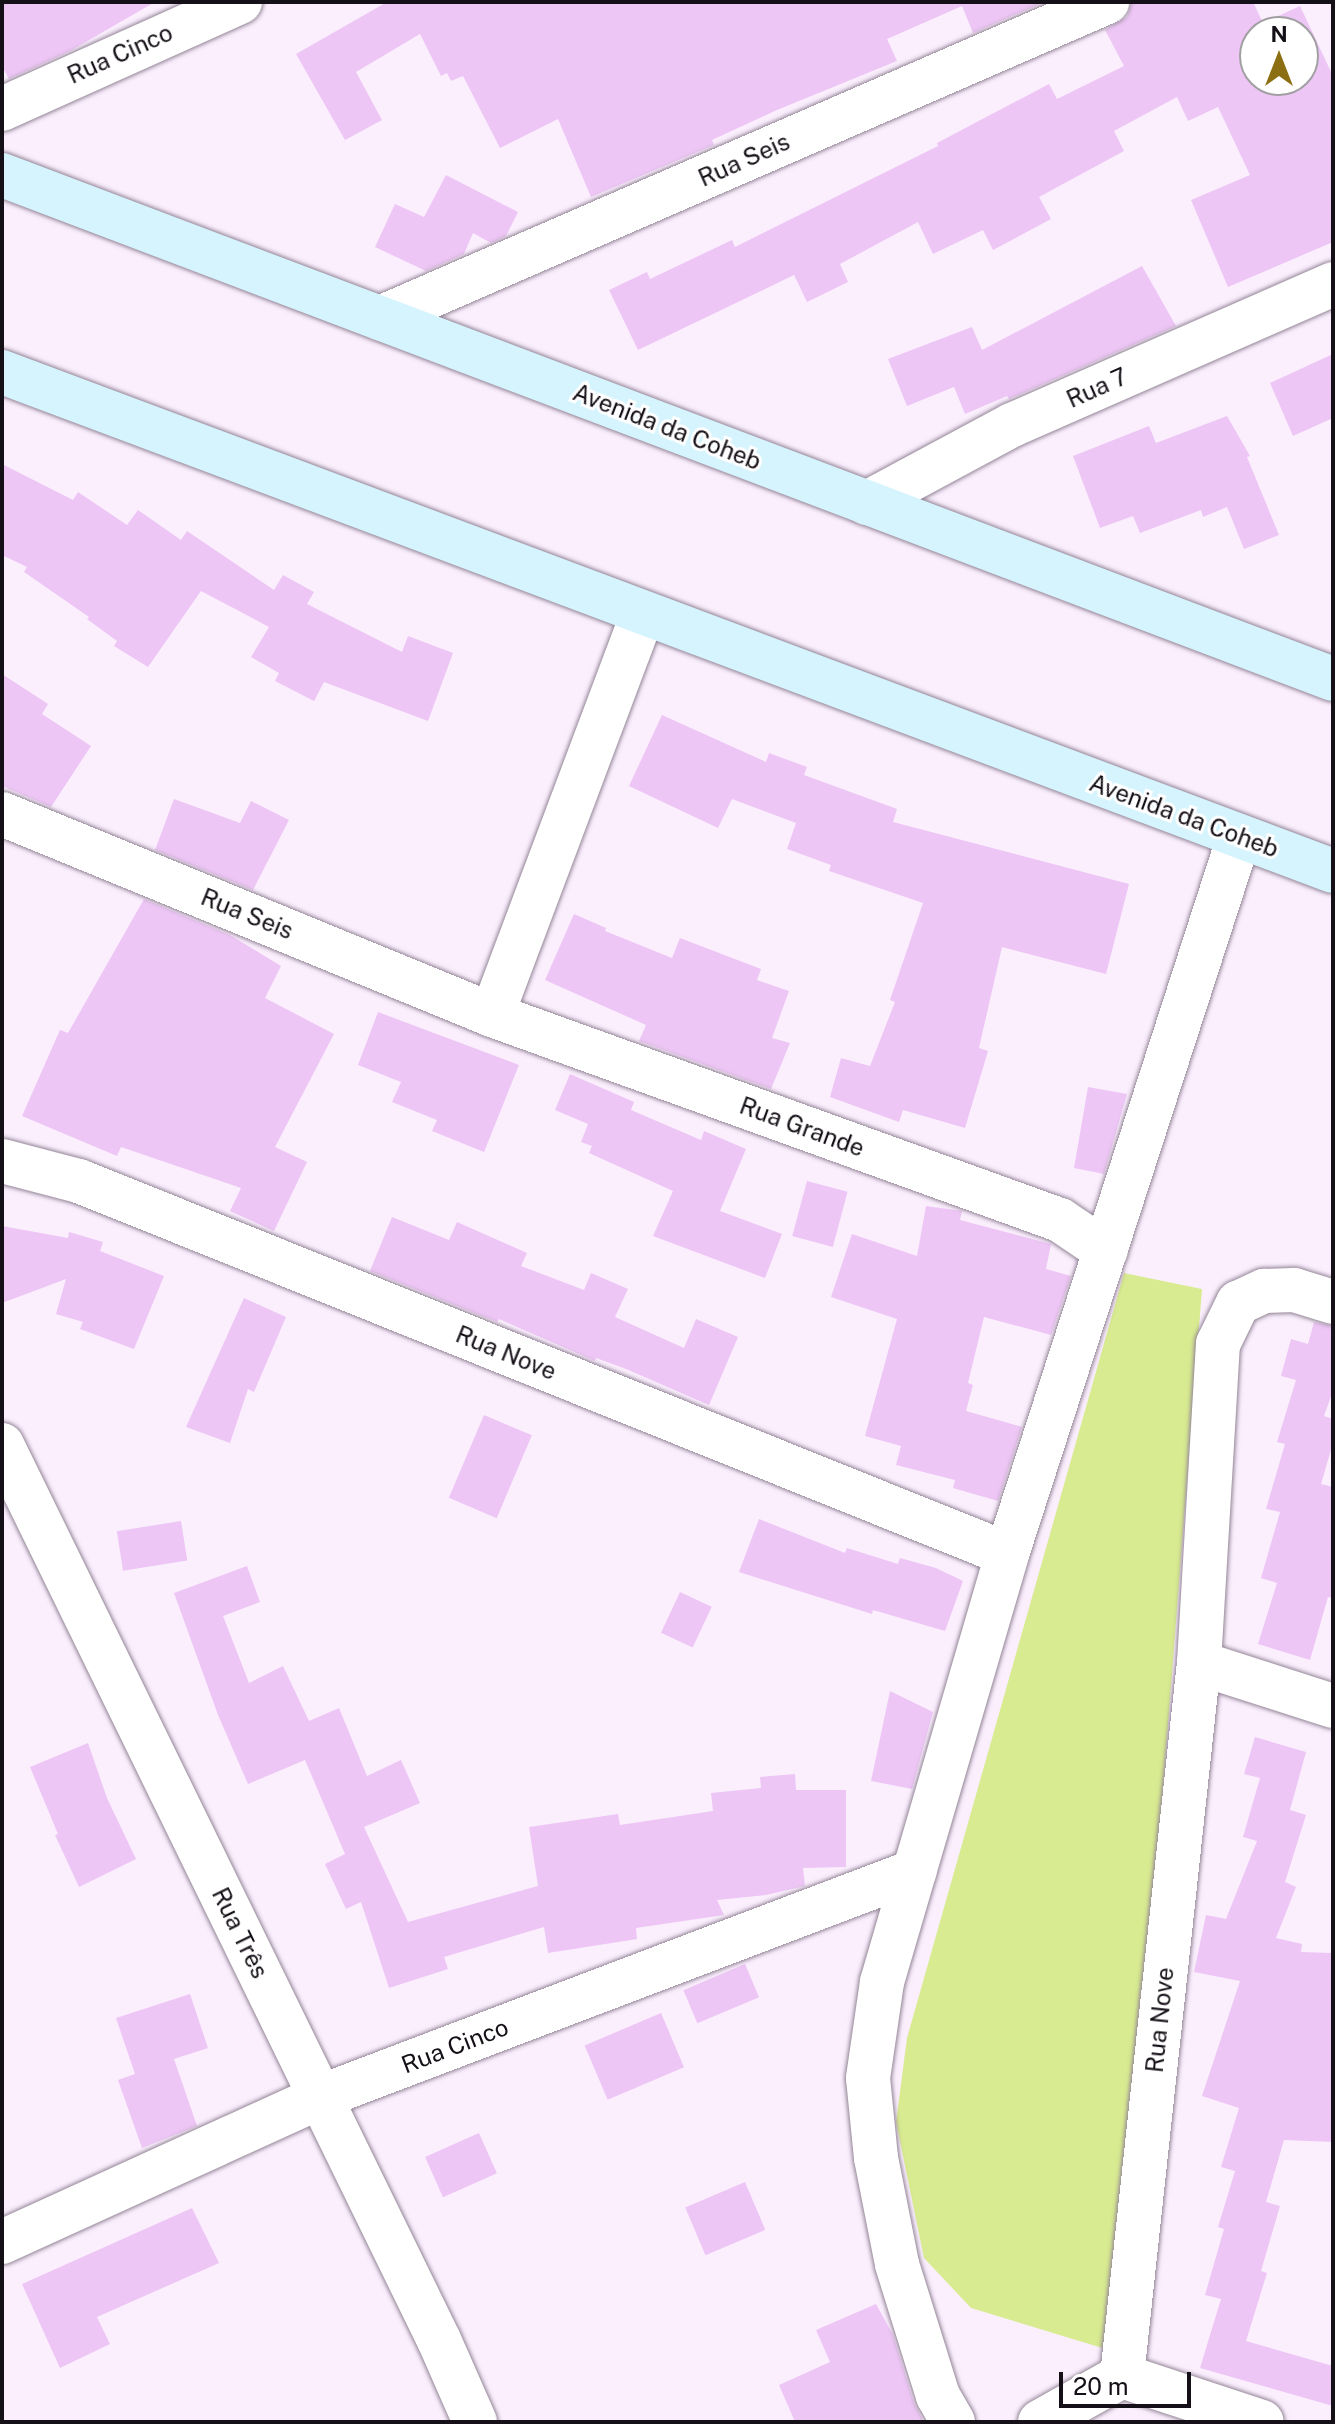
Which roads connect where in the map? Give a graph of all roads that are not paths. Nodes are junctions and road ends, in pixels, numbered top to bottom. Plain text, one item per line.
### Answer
1 (240, 2) edge
2 (1107, 2) edge
3 (2, 109) edge
4 (2, 175) edge
5 (1333, 284) edge
6 (380, 318) junction
7 (2, 372) edge
8 (867, 503) junction
9 (643, 613) junction
10 (1333, 679) edge
11 (2, 814) edge
12 (1239, 837) junction
13 (1333, 871) edge
14 (492, 1015) junction
15 (2, 1161) edge
16 (1106, 1251) junction
17 (1333, 1302) edge
18 (2, 1445) edge
19 (1007, 1554) junction
20 (1199, 1663) junction
21 (1333, 1706) edge
22 (915, 1871) junction
23 (320, 2097) junction
24 (2, 2242) edge
25 (1122, 2376) junction
26 (475, 2422) edge
27 (953, 2422) edge
28 (1040, 2422) edge
29 (1262, 2422) edge

1 - 3 street, Rua Cinco
2 - 6 street, Rua Seis
4 - 6 main road, Avenida da Coheb
5 - 8 street, Rua 7
6 - 8 main road, Avenida da Coheb
7 - 9 main road, Avenida da Coheb
8 - 10 main road, Avenida da Coheb
9 - 12 main road, Avenida da Coheb
9 - 14 street
11 - 14 street, Rua Seis
12 - 13 main road, Avenida da Coheb
12 - 16 street
14 - 16 street, Rua Grande
15 - 19 street, Rua Nove
16 - 19 street
17 - 20 street, Rua Nove
18 - 23 street, Rua Três
19 - 22 street
20 - 21 street
20 - 25 street, Rua Nove
22 - 23 street, Rua Cinco
22 - 27 street
23 - 24 street, Rua Cinco
23 - 26 street, Rua Três
25 - 28 street
25 - 29 street

